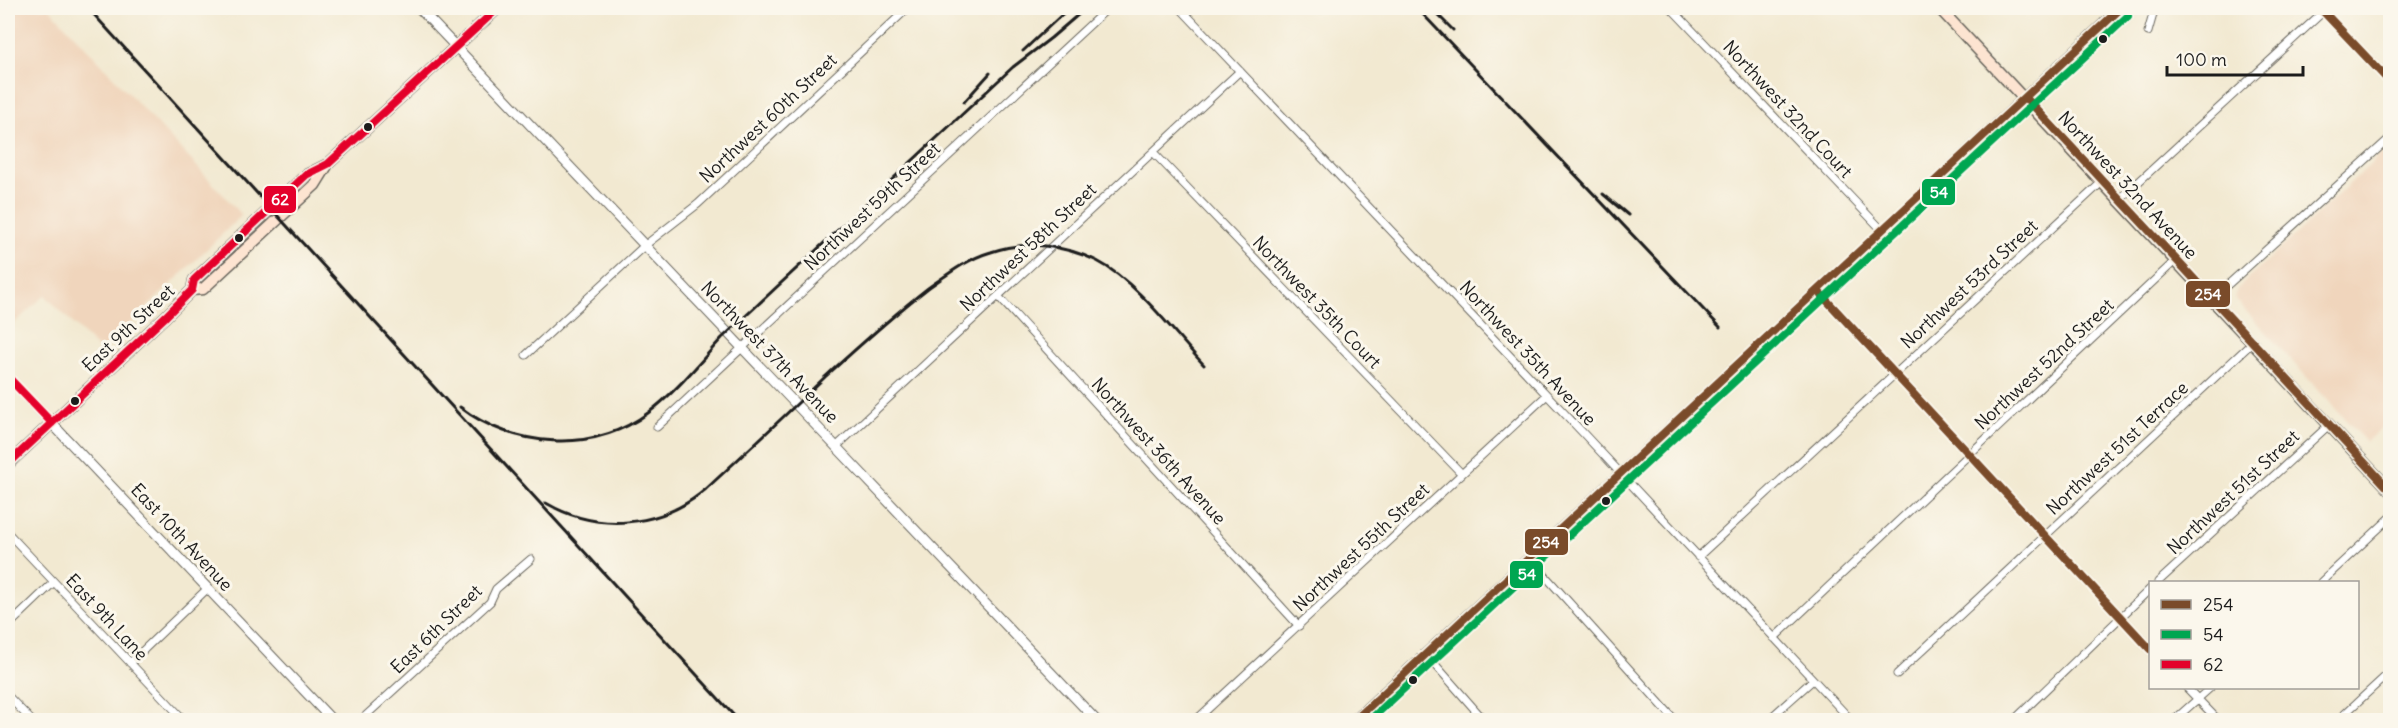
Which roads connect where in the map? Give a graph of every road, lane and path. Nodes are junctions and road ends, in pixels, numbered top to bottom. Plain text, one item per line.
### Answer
1 (419, 8) edge
2 (498, 8) edge
3 (908, 8) edge
4 (1108, 8) edge
5 (1180, 8) edge
6 (1671, 8) edge
7 (1940, 8) edge
8 (2121, 8) edge
9 (2158, 8) edge
10 (2322, 9) edge
11 (2148, 32) dead end
12 (456, 46) junction
13 (1240, 71) junction
14 (2391, 82) edge
15 (2026, 98) junction
16 (2391, 138) edge
17 (1153, 152) junction
18 (328, 164) junction
19 (2103, 181) junction
20 (2120, 199) junction
21 (1883, 231) junction
22 (644, 246) junction
23 (2176, 260) junction
24 (192, 290) junction
25 (1818, 291) junction
26 (998, 296) junction
27 (2212, 299) junction
28 (2253, 342) junction
29 (743, 347) junction
30 (526, 355) dead end
31 (1894, 373) junction
32 (8, 376) edge
33 (1547, 395) junction
34 (52, 423) junction
35 (2329, 424) junction
36 (657, 427) dead end
37 (837, 446) junction
38 (1971, 453) junction
39 (8, 464) edge
40 (1461, 473) junction
41 (1621, 475) junction
42 (2391, 490) edge
43 (2391, 518) edge
44 (8, 533) edge
45 (2045, 536) junction
46 (1698, 556) junction
47 (1530, 559) junction
48 (531, 560) dead end
49 (2159, 581) edge
50 (2322, 581) edge
51 (54, 582) junction
52 (207, 589) junction
53 (2149, 592) edge
54 (2121, 617) junction
55 (8, 626) edge
56 (1299, 626) junction
57 (1774, 638) junction
58 (2149, 647) edge
59 (1426, 654) junction
60 (130, 663) junction
61 (2391, 672) edge
62 (1897, 674) dead end
63 (1813, 680) junction
64 (2189, 689) edge
65 (2208, 689) edge
66 (8, 696) edge
67 (2198, 699) junction
68 (31, 720) edge
69 (184, 720) edge
70 (332, 720) edge
71 (361, 720) edge
72 (1095, 720) edge
73 (1196, 720) edge
74 (1355, 720) edge
75 (1484, 720) edge
76 (1675, 720) edge
77 (1768, 720) edge
78 (1851, 720) edge
79 (2014, 720) edge
80 (2174, 720) edge
81 (2218, 720) edge
82 (2338, 720) edge

1 - 12 street, Northwest 37th Avenue
2 - 12 main road
3 - 22 street, Northwest 60th Street
4 - 29 street, Northwest 59th Street
5 - 13 street, Northwest 35th Avenue
6 - 21 street, Northwest 32nd Court
7 - 15 main road, Northwest 32nd Avenue
8 - 15 main road
9 - 11 street
10 - 14 street
10 - 20 street
12 - 18 main road
12 - 22 street, Northwest 37th Avenue
13 - 17 street, Northwest 58th Street
13 - 33 street, Northwest 35th Avenue
15 - 19 main road, Northwest 32nd Avenue
15 - 21 main road
16 - 27 street
17 - 26 street, Northwest 58th Street
17 - 40 street, Northwest 35th Court
18 - 24 main road, East 9th Street
18 - 24 main road, East 9th Street
19 - 20 main road, Northwest 32nd Avenue
19 - 31 street, Northwest 53rd Street
20 - 23 main road, Northwest 32nd Avenue
21 - 25 main road
22 - 29 street, Northwest 37th Avenue
22 - 30 street, Northwest 60th Street
23 - 27 main road, Northwest 32nd Avenue
23 - 38 street, Northwest 52nd Street
24 - 34 main road, East 9th Street
25 - 31 street
25 - 41 main road
26 - 37 street, Northwest 58th Street
26 - 56 street, Northwest 36th Avenue
27 - 28 main road, Northwest 32nd Avenue
28 - 35 main road, Northwest 32nd Avenue
28 - 45 street, Northwest 51st Terrace
29 - 36 street, Northwest 59th Street
29 - 37 street, Northwest 37th Avenue
31 - 38 street
31 - 46 street, Northwest 53rd Street
32 - 34 street, East 10th Avenue
33 - 40 street, Northwest 55th Street
33 - 41 street, Northwest 35th Avenue
34 - 39 main road, East 9th Street
34 - 52 street, East 10th Avenue
35 - 42 main road, Northwest 32nd Avenue
35 - 49 street, Northwest 51st Street
37 - 72 street, Northwest 37th Avenue
38 - 45 street
38 - 57 street, Northwest 52nd Street
40 - 56 street, Northwest 55th Street
41 - 46 street, Northwest 35th Avenue
41 - 47 main road
43 - 50 street
44 - 51 street, East 9th Lane
45 - 54 street
45 - 62 street, Northwest 51st Terrace
46 - 57 street, Northwest 35th Avenue
47 - 59 main road
47 - 76 street
48 - 71 street, East 6th Street
51 - 55 street
51 - 60 street, East 9th Lane
52 - 60 street
52 - 70 street, East 10th Avenue
53 - 54 street
54 - 58 street
54 - 79 street
56 - 73 street, Northwest 55th Street
57 - 63 street, Northwest 35th Avenue
59 - 74 main road
59 - 75 street
60 - 69 street, East 9th Lane
61 - 82 street
63 - 77 street
63 - 78 street, Northwest 35th Avenue
64 - 67 street
65 - 67 street
66 - 68 street
67 - 80 street
67 - 81 street

